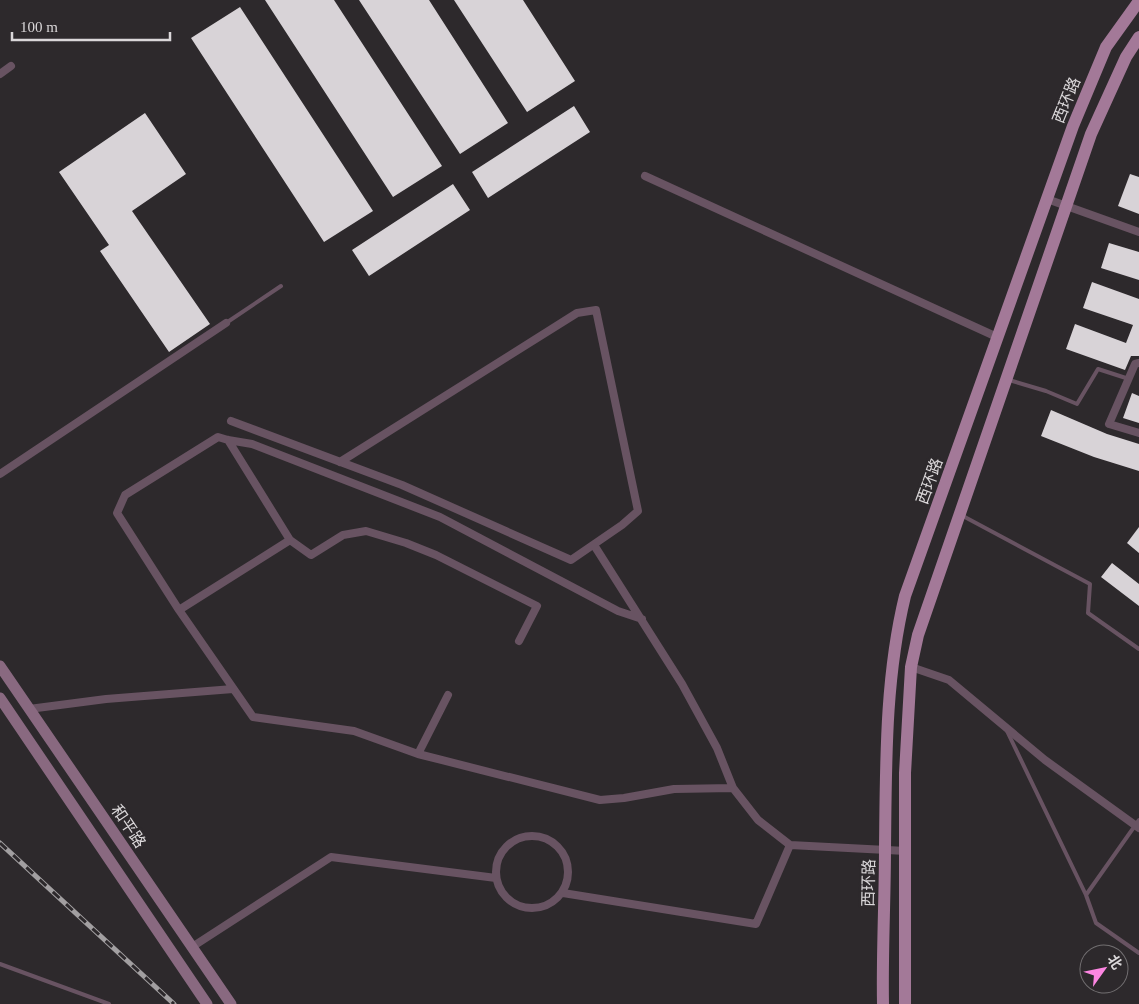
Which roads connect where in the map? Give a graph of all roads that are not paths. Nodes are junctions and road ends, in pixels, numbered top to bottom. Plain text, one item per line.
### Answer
1 (1139, 0) edge
2 (1139, 37) edge
3 (11, 66) dead end
4 (0, 74) edge
5 (645, 176) dead end
6 (1047, 199) junction
7 (1066, 205) junction
8 (1139, 232) edge
9 (281, 286) dead end
10 (226, 323) joint
11 (996, 337) junction
12 (1139, 363) edge
13 (1005, 379) junction
14 (1129, 379) junction
15 (231, 421) dead end
16 (1139, 433) edge
17 (228, 440) junction
18 (340, 462) junction
19 (0, 474) edge
20 (958, 513) junction
21 (290, 540) junction
22 (594, 545) junction
23 (179, 610) junction
24 (642, 619) junction
25 (519, 641) dead end
26 (1139, 649) edge
27 (0, 666) edge
28 (911, 667) junction
29 (233, 689) junction
30 (448, 695) dead end
31 (0, 698) edge
32 (29, 709) junction
33 (1004, 725) junction
34 (418, 754) junction
35 (734, 788) junction
36 (1138, 825) edge
37 (790, 845) junction
38 (885, 850) junction
39 (906, 851) junction
40 (496, 878) junction
41 (563, 893) junction
42 (1086, 895) junction
43 (192, 948) junction
44 (1139, 953) edge
45 (0, 964) edge
46 (109, 1004) edge
47 (207, 1004) edge
48 (231, 1004) edge
49 (883, 1004) edge
50 (906, 1004) edge

1 - 6 main road, 西环路
2 - 7 main road
3 - 4 street
5 - 11 street
6 - 7 street
6 - 11 main road, 西环路
7 - 8 street
7 - 13 main road
9 - 10 lane
10 - 19 street
11 - 38 main road, 西环路
12 - 14 street
13 - 14 lane
13 - 20 main road
14 - 16 street
15 - 18 street
17 - 21 street
17 - 23 street
17 - 24 street
18 - 22 street
18 - 22 street
20 - 26 lane
20 - 28 main road
21 - 23 street
21 - 25 street
22 - 24 street
23 - 29 street
24 - 35 street
27 - 32 main road, 和平路
28 - 33 street
28 - 39 main road
29 - 32 street
29 - 34 street
30 - 34 street
31 - 47 main road
32 - 43 main road, 和平路
33 - 36 street
33 - 42 lane
34 - 35 street
35 - 37 street
36 - 42 lane
37 - 38 street
37 - 41 street
38 - 39 street
38 - 49 main road, 西环路
39 - 50 main road
40 - 41 street
40 - 41 street
40 - 43 street
42 - 44 lane
43 - 48 main road, 和平路
45 - 46 lane

